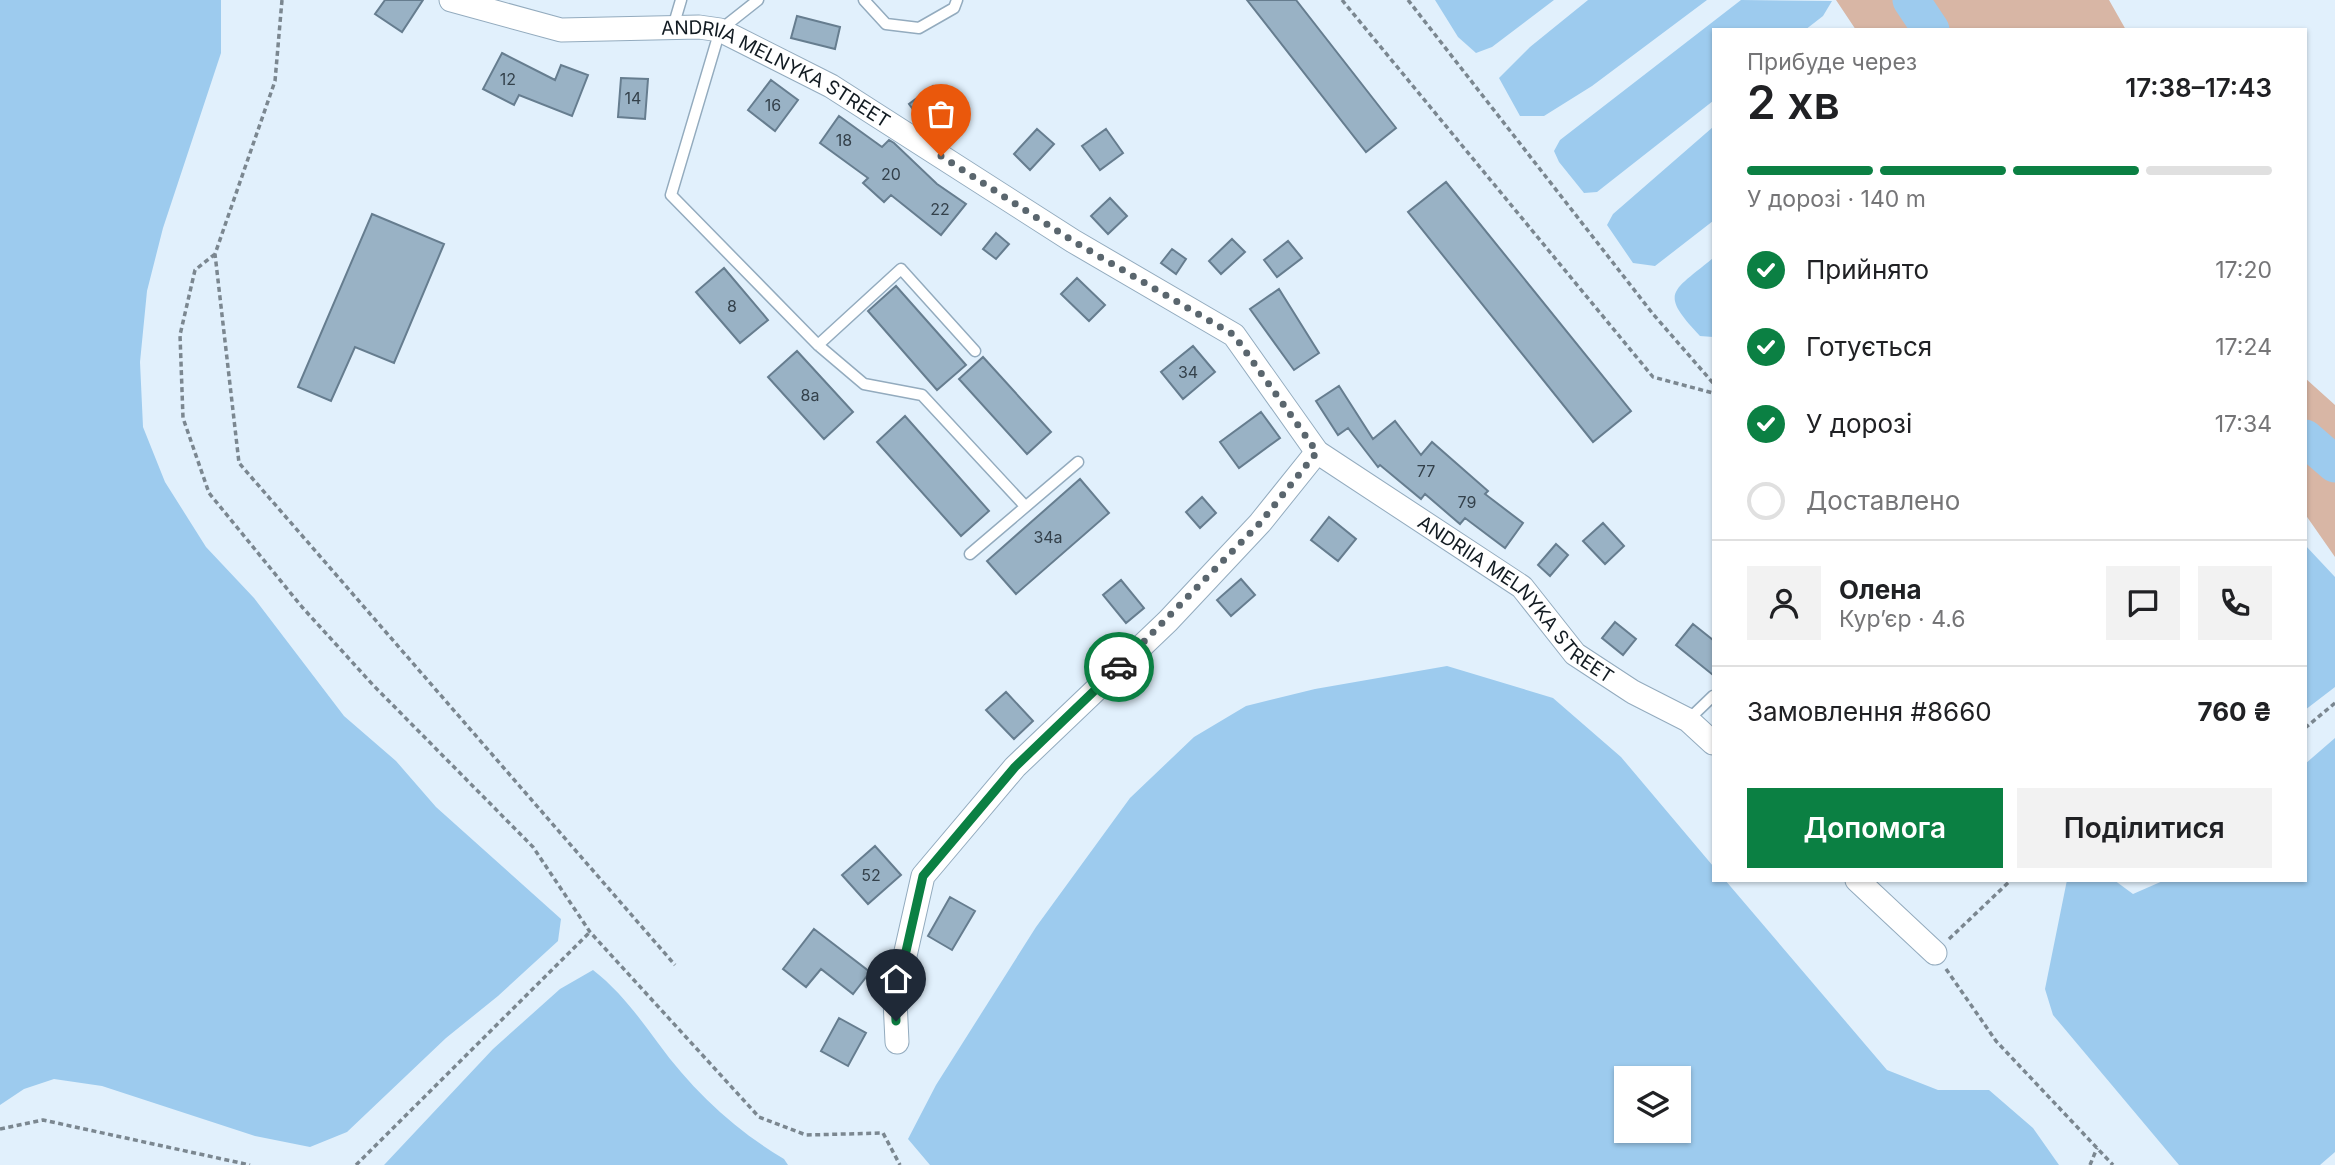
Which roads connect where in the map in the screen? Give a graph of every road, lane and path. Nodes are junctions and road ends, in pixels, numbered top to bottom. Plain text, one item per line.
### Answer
1 (282, 0) edge
2 (452, 0) edge
3 (681, 0) edge
4 (758, 0) edge
5 (864, 0) edge
6 (957, 0) edge
7 (1342, 0) edge
8 (1408, 0) edge
9 (673, 27) junction
10 (720, 30) junction
11 (215, 254) junction
12 (818, 345) junction
13 (975, 351) dead end
14 (1712, 382) edge
15 (1712, 393) edge
16 (1317, 452) junction
17 (1078, 462) dead end
18 (1025, 506) junction
19 (971, 554) dead end
20 (1712, 697) edge
21 (2335, 703) edge
22 (1688, 720) junction
23 (2307, 726) edge
24 (1712, 743) edge
25 (1859, 882) edge
26 (2009, 882) edge
27 (590, 932) junction
28 (1935, 953) junction
29 (675, 965) dead end
30 (897, 1042) dead end
31 (0, 1129) edge
32 (2097, 1147) junction
33 (250, 1165) edge
34 (356, 1165) edge
35 (900, 1165) edge
36 (2090, 1165) edge
37 (2113, 1165) edge

1 - 11 path
2 - 9 street, ANDRIIA MELNYKA STREET
3 - 9 lane
4 - 10 lane
5 - 6 lane
7 - 15 path
8 - 14 path
9 - 10 street, ANDRIIA MELNYKA STREET
10 - 12 lane
10 - 16 street, ANDRIIA MELNYKA STREET
11 - 27 path
11 - 29 path
12 - 13 lane
12 - 18 lane
16 - 22 street, ANDRIIA MELNYKA STREET
16 - 30 street
17 - 18 lane
18 - 19 lane
20 - 22 lane
21 - 23 path
22 - 24 street, ANDRIIA MELNYKA STREET
25 - 28 street
26 - 28 path
27 - 34 path
27 - 35 path
28 - 32 path
31 - 33 path
32 - 36 path
32 - 37 path

